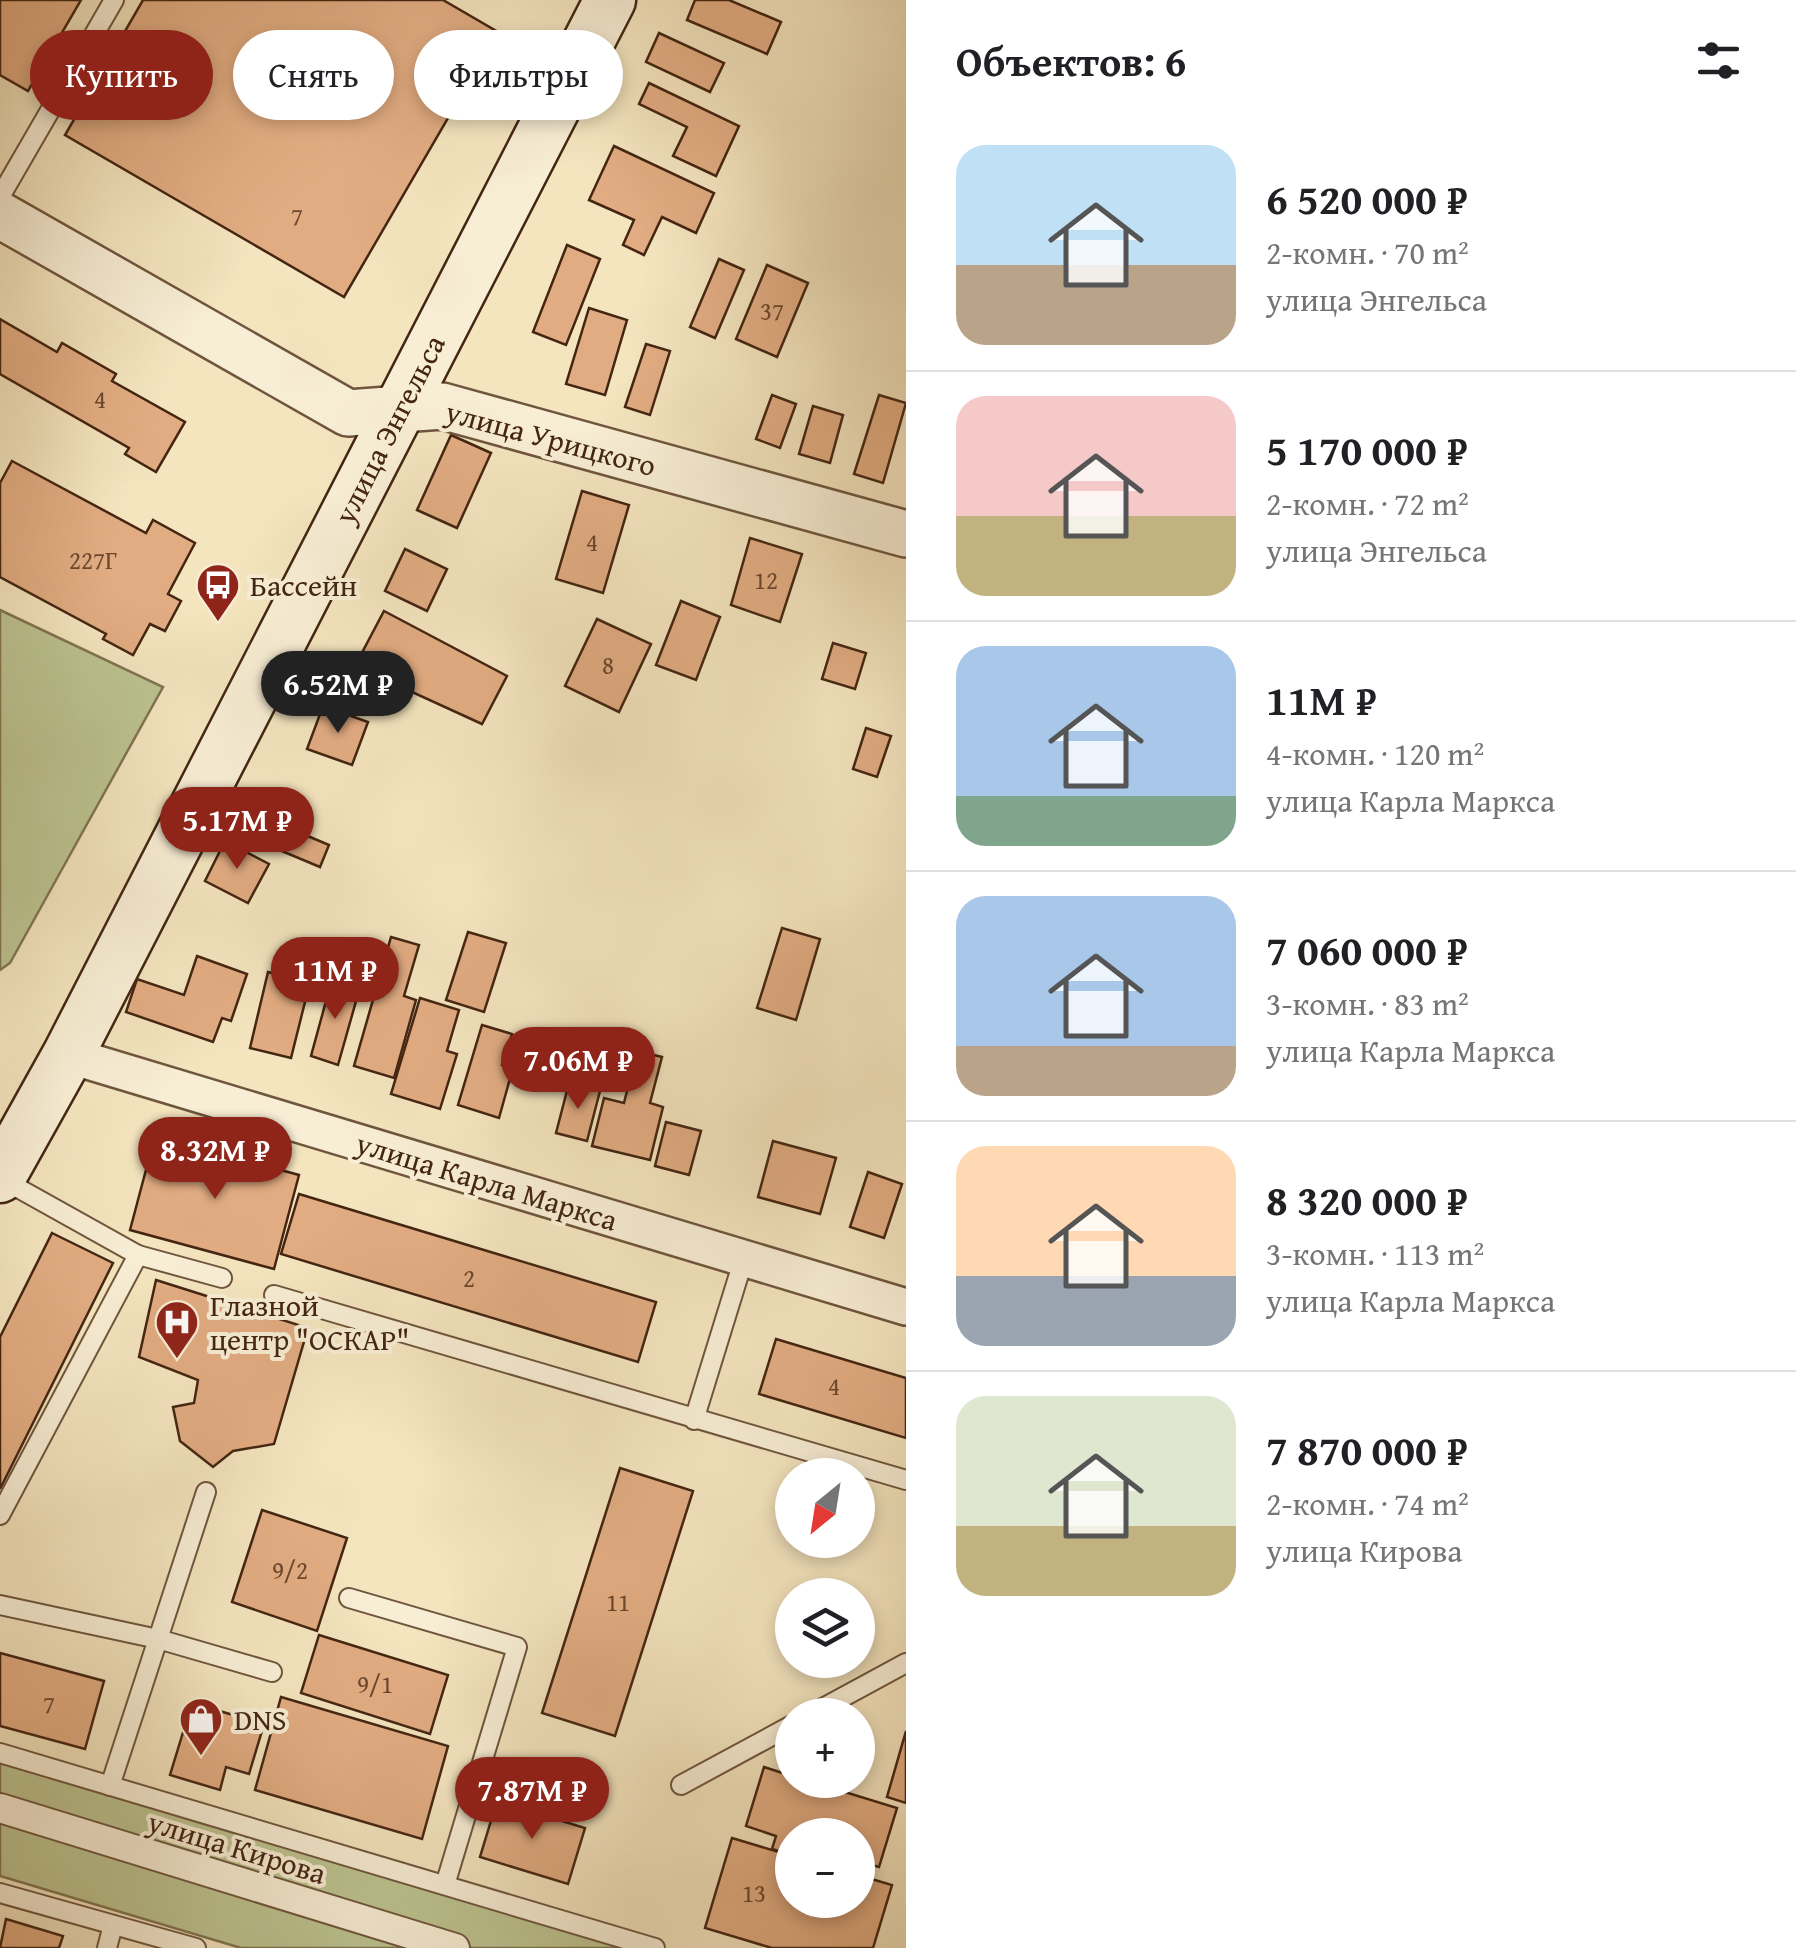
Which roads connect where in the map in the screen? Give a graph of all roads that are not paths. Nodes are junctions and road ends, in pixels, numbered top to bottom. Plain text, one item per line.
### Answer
1 (114, 0) edge
2 (610, 0) edge
3 (0, 197) edge
4 (0, 215) edge
5 (399, 409) junction
6 (906, 534) edge
7 (68, 1055) junction
8 (0, 1178) edge
9 (138, 1255) junction
10 (744, 1258) junction
11 (222, 1278) dead end
12 (274, 1295) dead end
13 (906, 1307) edge
14 (694, 1420) junction
15 (906, 1480) edge
16 (206, 1492) dead end
17 (0, 1515) edge
18 (349, 1598) dead end
19 (0, 1605) edge
20 (158, 1639) junction
21 (906, 1663) edge
22 (272, 1672) dead end
23 (841, 1698) edge
24 (775, 1733) edge
25 (0, 1753) edge
26 (681, 1785) dead end
27 (110, 1786) junction
28 (0, 1808) edge
29 (444, 1885) junction
30 (0, 1893) edge
31 (113, 1925) junction
32 (107, 1948) edge
33 (196, 1948) edge
34 (455, 1948) edge
35 (655, 1948) edge

1 - 3 lane
2 - 5 main road, улица Энгельса
4 - 5 street, улица Урицкого
5 - 6 street, улица Урицкого
5 - 7 main road, улица Энгельса
7 - 8 main road, улица Энгельса
7 - 10 street, улица Карла Маркса
8 - 9 lane
9 - 11 lane
9 - 17 lane
10 - 13 street, улица Карла Маркса
10 - 14 lane
12 - 14 lane
14 - 15 lane
16 - 20 lane
18 - 29 lane
19 - 20 lane
20 - 22 lane
20 - 27 lane
21 - 23 lane
24 - 26 lane
25 - 27 lane, улица Кирова
27 - 29 lane, улица Кирова
28 - 34 street, улица Кирова
29 - 35 lane, улица Кирова
30 - 31 lane
31 - 32 lane
31 - 33 lane

